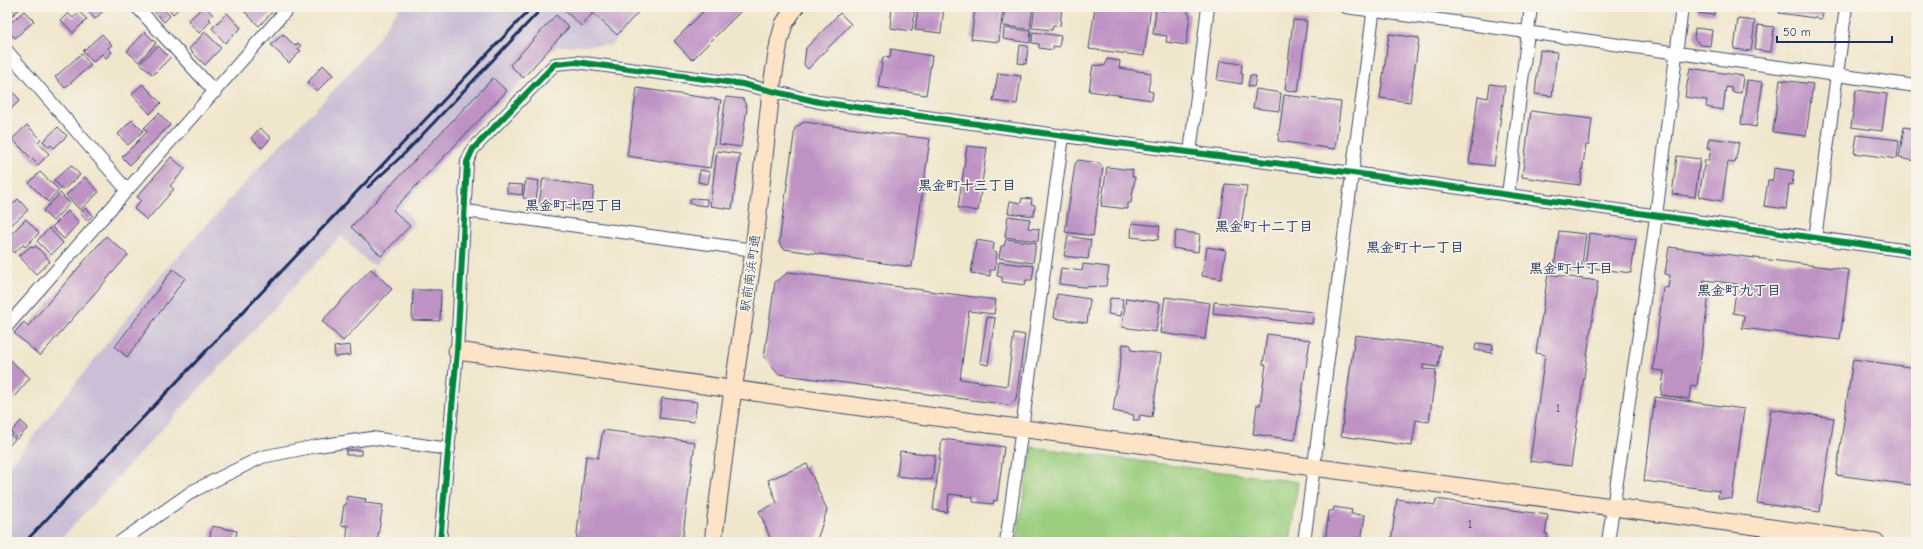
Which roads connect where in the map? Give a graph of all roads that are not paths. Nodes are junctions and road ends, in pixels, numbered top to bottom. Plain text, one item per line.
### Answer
1 (137, 7) edge
2 (289, 7) edge
3 (795, 7) edge
4 (1208, 7) edge
5 (1346, 7) edge
6 (1531, 7) edge
7 (1682, 7) edge
8 (1846, 7) edge
9 (1373, 9) edge
10 (1528, 32) junction
11 (7, 51) edge
12 (1676, 53) junction
13 (1838, 76) junction
14 (1916, 86) edge
15 (771, 91) junction
16 (215, 92) junction
17 (1063, 136) junction
18 (1190, 152) junction
19 (1353, 173) junction
20 (127, 190) junction
21 (1508, 195) junction
22 (466, 211) junction
23 (1656, 216) junction
24 (1815, 239) junction
25 (754, 250) junction
26 (1916, 252) edge
27 (7, 326) edge
28 (457, 352) junction
29 (732, 389) junction
30 (1022, 429) junction
31 (449, 449) junction
32 (1314, 466) junction
33 (1614, 506) junction
34 (120, 542) edge
35 (440, 542) edge
36 (713, 542) edge
37 (1006, 542) edge
38 (1304, 542) edge
39 (1608, 542) edge
40 (1876, 542) edge

1 - 16 street
2 - 16 street
3 - 15 street, 駅前南浜町通
4 - 18 street
5 - 9 street
6 - 10 street
7 - 12 street
8 - 13 street
9 - 10 street
9 - 19 street
10 - 12 street
10 - 21 street
11 - 20 street
12 - 13 street
12 - 23 street
13 - 14 street
13 - 24 street
15 - 17 street
15 - 22 street
15 - 25 street, 駅前南浜町通
16 - 20 street
17 - 18 street
17 - 30 street
18 - 19 street
19 - 21 street
19 - 32 street
20 - 27 street
21 - 23 street
22 - 25 street
22 - 28 street
23 - 24 street
23 - 33 street
24 - 26 street
25 - 29 street, 駅前南浜町通
28 - 29 street
28 - 31 street
29 - 30 street
29 - 36 street, 駅前南浜町通
30 - 32 street
30 - 37 street
31 - 34 street
31 - 35 street
32 - 33 street
32 - 38 street
33 - 39 street
33 - 40 street

